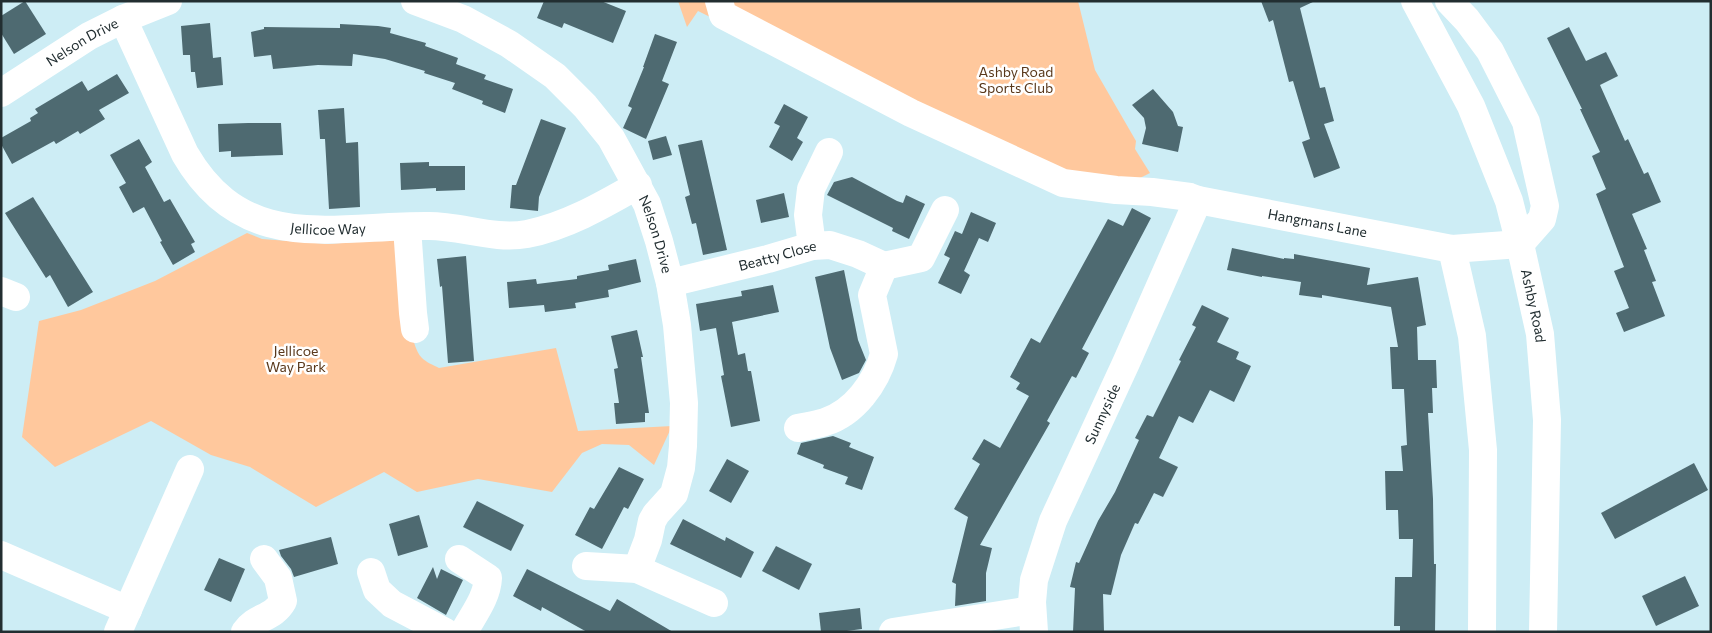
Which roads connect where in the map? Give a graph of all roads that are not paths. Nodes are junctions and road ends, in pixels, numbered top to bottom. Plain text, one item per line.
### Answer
1 (168, 1) edge
2 (415, 1) edge
3 (720, 1) edge
4 (1415, 1) edge
5 (1449, 1) edge
6 (123, 19) junction
7 (1, 93) edge
8 (829, 152) dead end
9 (638, 185) junction
10 (1198, 200) junction
11 (945, 210) dead end
12 (407, 227) junction
13 (1520, 244) junction
14 (812, 246) junction
15 (1452, 249) junction
16 (884, 266) junction
17 (670, 283) junction
18 (415, 329) dead end
19 (798, 428) dead end
20 (190, 469) dead end
21 (1, 555) edge
22 (264, 559) dead end
23 (459, 559) dead end
24 (586, 566) dead end
25 (637, 568) junction
26 (372, 572) dead end
27 (714, 603) dead end
28 (123, 621) edge
29 (1033, 621) edge
30 (245, 632) edge
31 (446, 632) edge
32 (464, 632) edge
33 (893, 632) edge
34 (1482, 632) edge
35 (1543, 632) edge

1 - 6 street, Nelson Drive
2 - 9 street, Nelson Drive
3 - 10 street, Hangmans Lane
4 - 13 street, Ashby Road
5 - 13 street
6 - 7 street, Nelson Drive
6 - 12 street, Jellicoe Way
8 - 14 street
9 - 12 street, Jellicoe Way
9 - 17 street, Nelson Drive
10 - 15 street, Hangmans Lane
10 - 29 street, Sunnyside
11 - 16 street
12 - 18 street
13 - 15 street, Hangmans Lane
13 - 35 street, Ashby Road
14 - 16 street, Beatty Close
14 - 17 street, Beatty Close
15 - 34 street
16 - 19 street
17 - 25 street, Nelson Drive
20 - 28 street
21 - 28 street
22 - 30 street
23 - 32 street
24 - 25 street
25 - 27 street
26 - 31 street
29 - 33 street

